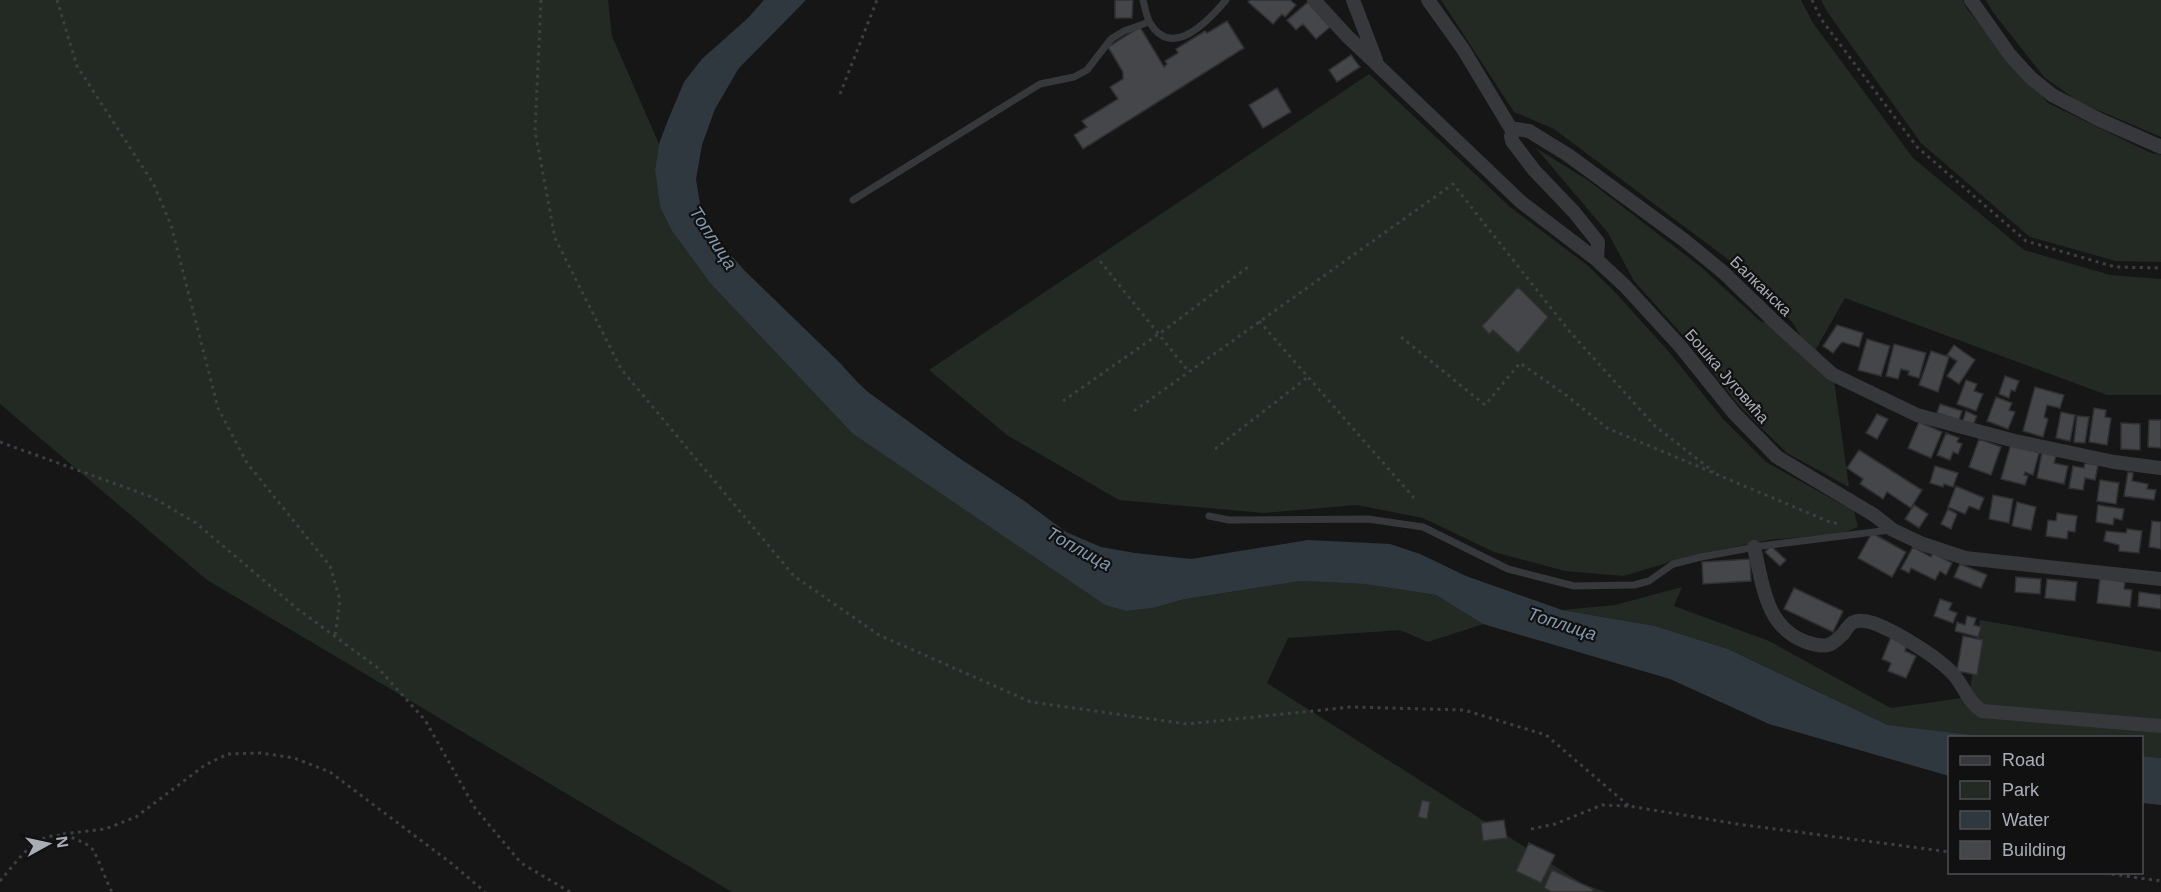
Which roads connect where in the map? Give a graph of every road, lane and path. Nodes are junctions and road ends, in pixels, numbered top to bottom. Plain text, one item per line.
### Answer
1 (57, 0) edge
2 (541, 0) edge
3 (877, 0) edge
4 (1143, 0) edge
5 (1226, 0) edge
6 (1314, 0) edge
7 (1353, 0) edge
8 (1428, 0) edge
9 (1812, 0) edge
10 (1971, 0) edge
11 (1149, 22) junction
12 (1377, 62) junction
13 (840, 94) dead end
14 (1513, 132) junction
15 (2161, 147) edge
16 (853, 200) dead end
17 (1597, 260) junction
18 (1100, 261) dead end
19 (1248, 267) dead end
20 (2161, 268) edge
21 (1259, 321) junction
22 (1158, 334) junction
23 (1401, 337) dead end
24 (1189, 372) junction
25 (1308, 377) junction
26 (1063, 401) dead end
27 (1134, 411) dead end
28 (0, 442) edge
29 (1215, 449) dead end
30 (2161, 468) edge
31 (1714, 472) junction
32 (1414, 498) dead end
33 (1209, 516) dead end
34 (1848, 524) dead end
35 (1893, 530) junction
36 (1754, 547) junction
37 (2161, 579) edge
38 (334, 636) junction
39 (2161, 726) edge
40 (1629, 806) junction
41 (1531, 829) dead end
42 (63, 834) junction
43 (1948, 852) edge
44 (2105, 874) edge
45 (0, 881) edge
46 (2161, 881) edge
47 (112, 892) edge
48 (485, 892) edge
49 (570, 892) edge

1 - 38 path
2 - 40 path
3 - 13 path
4 - 11 lane
5 - 11 lane
6 - 12 street, Бошка Југовића
7 - 12 street
8 - 14 street
9 - 20 path
10 - 15 street
11 - 16 lane
12 - 17 street, Бошка Југовића
14 - 17 street
14 - 30 street, Балканска
17 - 35 street, Бошка Југовића
18 - 22 path
19 - 22 path
21 - 24 path
21 - 25 path
21 - 31 path
22 - 24 path
22 - 26 path
23 - 31 path
24 - 27 path
25 - 29 path
25 - 32 path
28 - 38 path
31 - 34 path
33 - 36 lane
35 - 36 lane
35 - 37 street, Бошка Југовића
36 - 39 street
38 - 49 path
40 - 41 path
40 - 43 path
42 - 45 path
42 - 47 path
42 - 48 path
44 - 46 path

